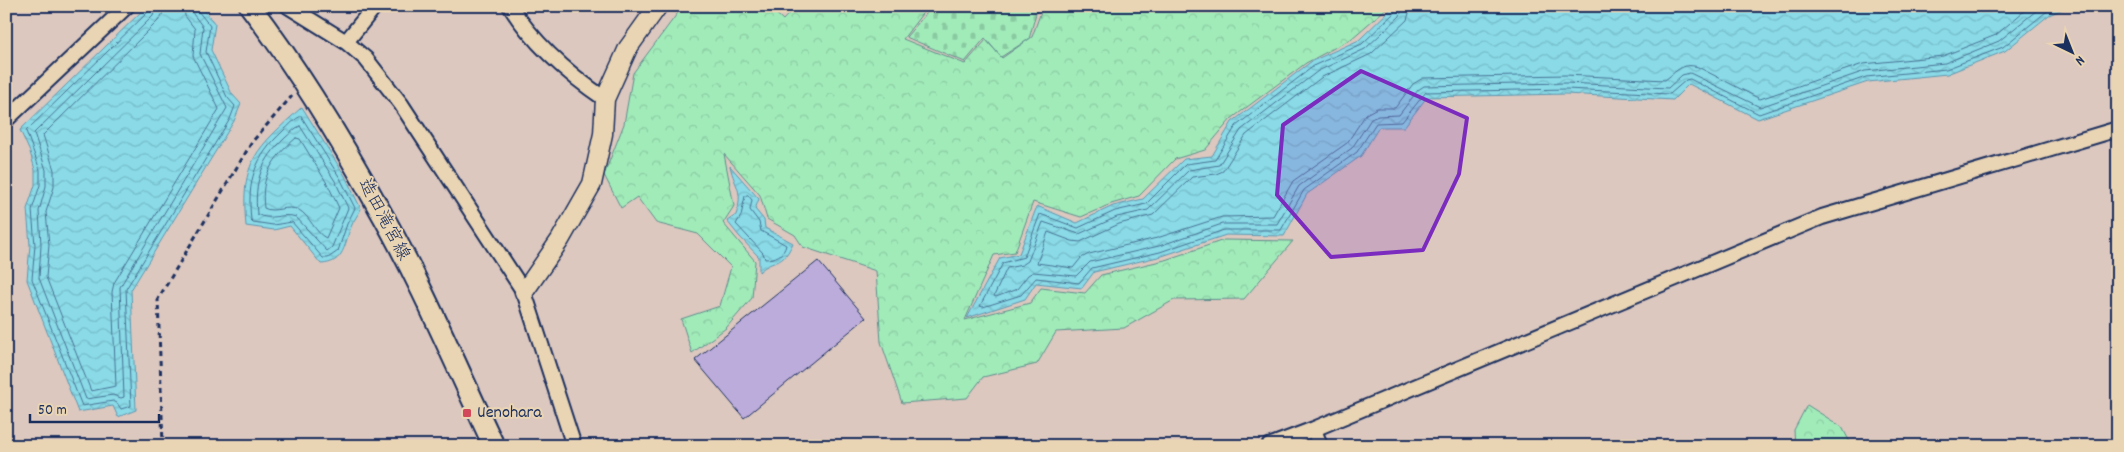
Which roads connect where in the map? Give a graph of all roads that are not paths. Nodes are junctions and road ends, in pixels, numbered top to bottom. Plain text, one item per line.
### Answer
1 (127, 6) edge
2 (250, 6) edge
3 (288, 6) edge
4 (375, 6) edge
5 (510, 6) edge
6 (658, 6) edge
7 (346, 42) junction
8 (605, 99) junction
9 (6, 120) edge
10 (2118, 129) edge
11 (524, 292) junction
12 (1314, 429) junction
13 (494, 446) edge
14 (574, 446) edge
15 (1269, 446) edge
16 (1320, 446) edge

1 - 9 street
2 - 13 main road, 造田滝宮線
3 - 7 street
4 - 7 street
5 - 8 street
6 - 8 street
7 - 11 street
8 - 11 street
10 - 12 street
11 - 14 street
12 - 15 street
12 - 16 street

